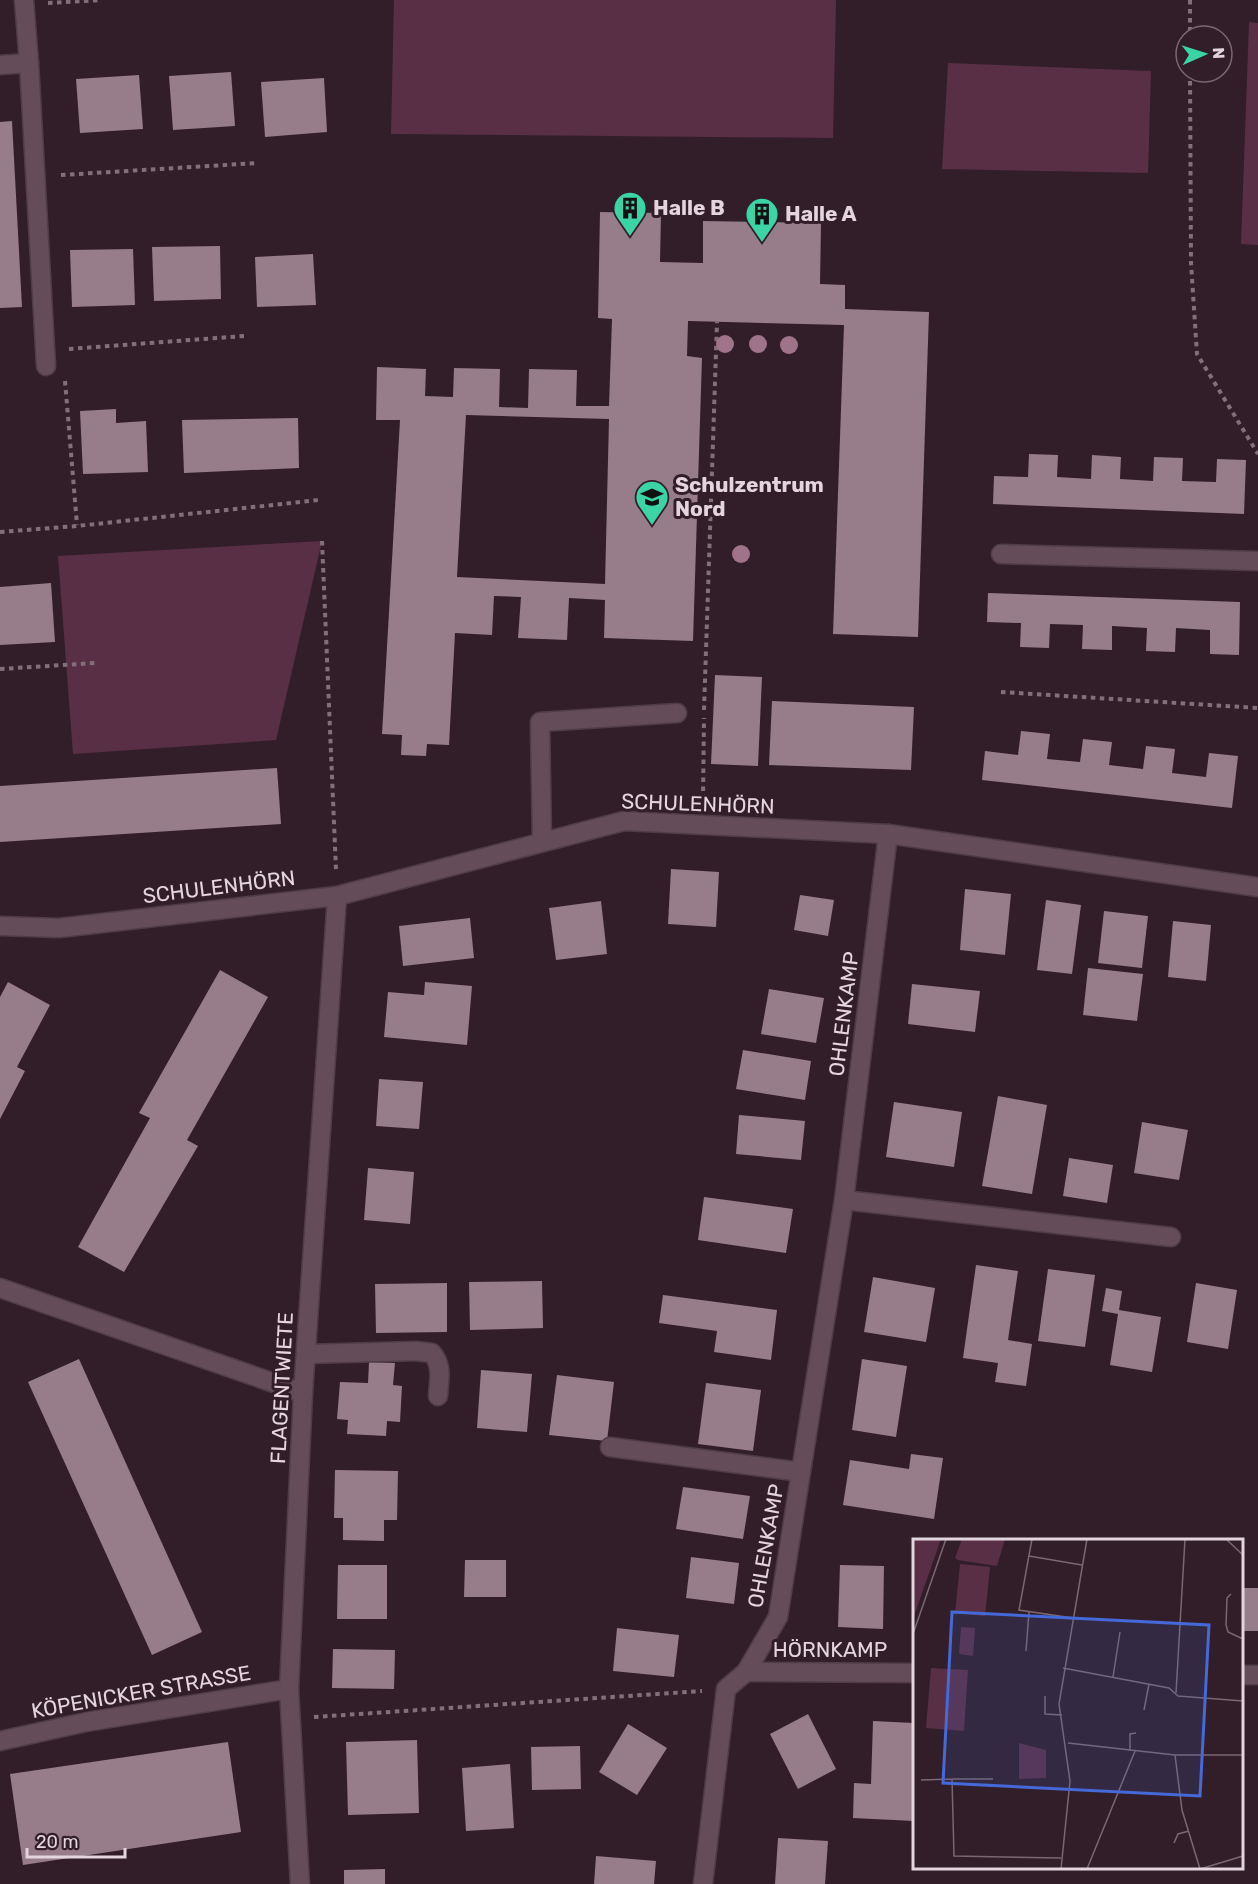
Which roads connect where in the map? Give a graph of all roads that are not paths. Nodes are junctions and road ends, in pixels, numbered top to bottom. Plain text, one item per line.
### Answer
1 (24, 2) edge
2 (29, 63) junction
3 (0, 65) edge
4 (45, 358) road end
5 (1001, 554) dead end
6 (1258, 561) edge
7 (677, 713) dead end
8 (888, 834) junction
9 (542, 842) junction
10 (1258, 880) edge
11 (1258, 887) edge
12 (338, 896) junction
13 (0, 926) edge
14 (844, 1200) junction
15 (1172, 1237) dead end
16 (0, 1288) edge
17 (306, 1354) junction
18 (303, 1393) junction
19 (438, 1396) dead end
20 (610, 1447) dead end
21 (801, 1472) junction
22 (746, 1672) junction
23 (913, 1673) edge
24 (289, 1689) junction
25 (0, 1740) edge
26 (300, 1884) edge
27 (703, 1884) edge

1 - 2 street
2 - 3 street
2 - 4 street
5 - 6 street
7 - 9 street
8 - 9 street, SCHULENHÖRN
8 - 11 street, SCHULENHÖRN
8 - 14 street, OHLENKAMP
9 - 12 street, SCHULENHÖRN
10 - 11 street
12 - 13 street, SCHULENHÖRN
12 - 17 street, FLAGENTWIETE
14 - 15 street
14 - 21 street, OHLENKAMP
16 - 18 street
17 - 18 street, FLAGENTWIETE
17 - 19 street
18 - 24 street, FLAGENTWIETE
20 - 21 street
21 - 22 street, OHLENKAMP
22 - 23 street, HÖRNKAMP
22 - 27 street, OHLENKAMP
24 - 25 street, KÖPENICKER STRASSE
24 - 26 street, FLAGENTWIETE

